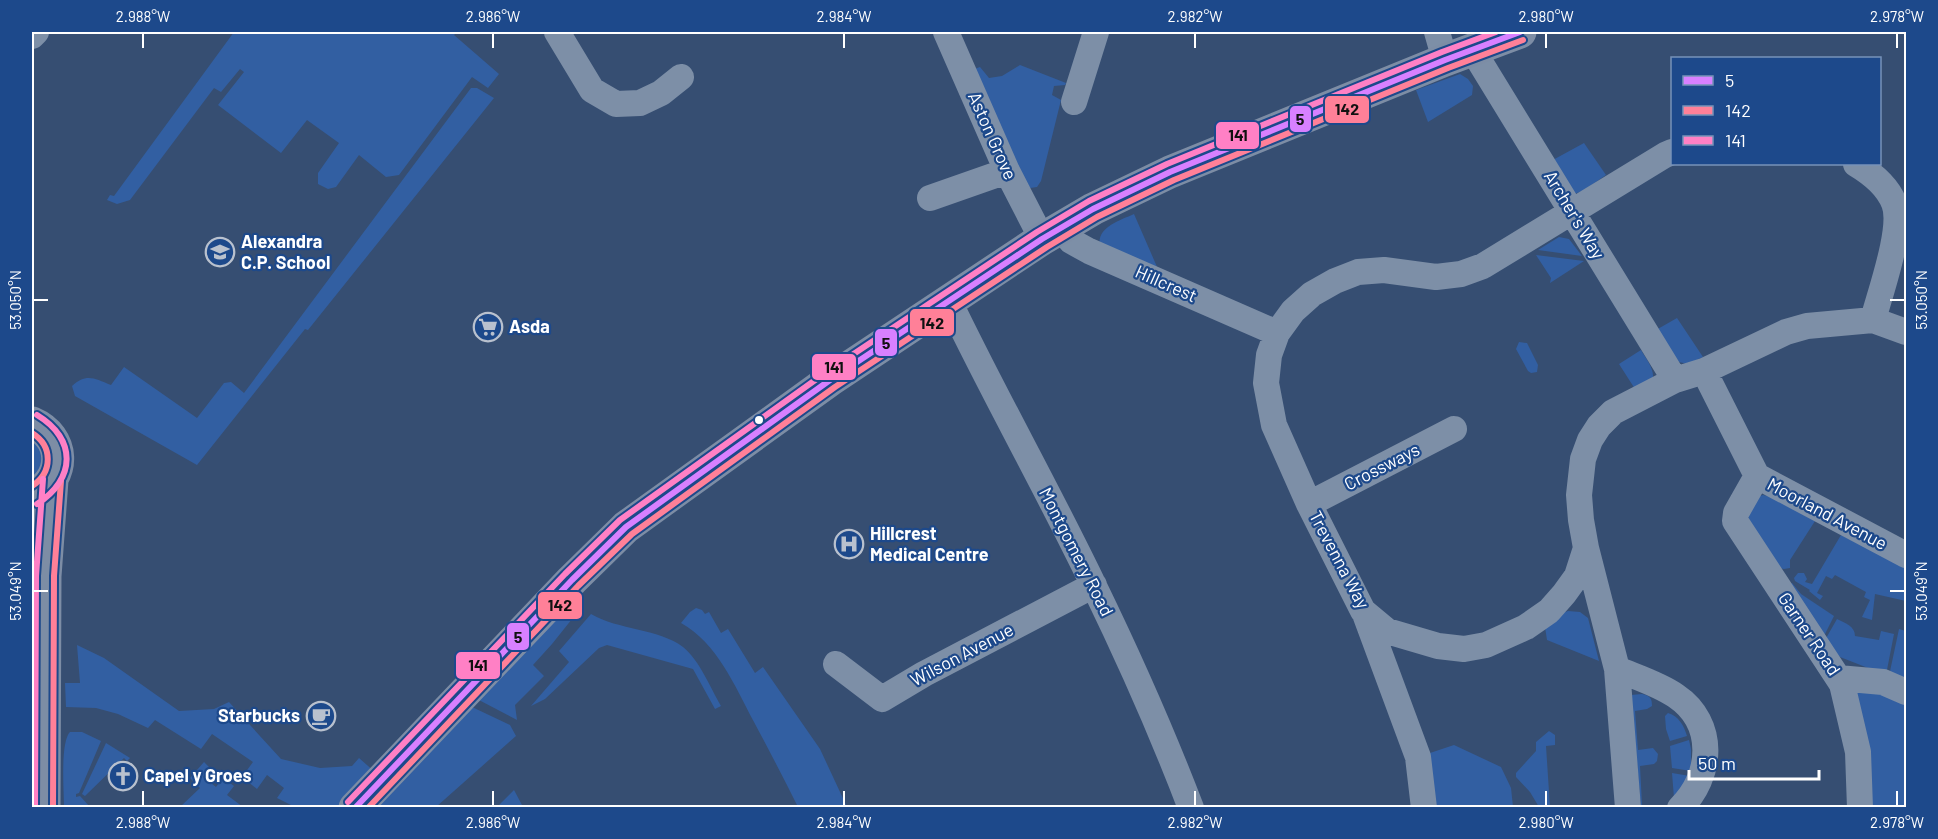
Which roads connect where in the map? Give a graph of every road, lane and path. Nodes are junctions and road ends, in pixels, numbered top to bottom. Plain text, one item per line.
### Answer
1 (36, 32) edge
2 (557, 32) edge
3 (946, 32) edge
4 (1096, 32) edge
5 (1520, 32) edge
6 (32, 36) edge
7 (1451, 47) edge
8 (681, 76) dead end
9 (1074, 102) dead end
10 (1671, 152) edge
11 (1858, 165) edge
12 (1007, 171) junction
13 (930, 198) dead end
14 (1573, 212) junction
15 (1052, 233) junction
16 (949, 301) junction
17 (1873, 320) junction
18 (1906, 332) edge
19 (1277, 333) junction
20 (1704, 371) junction
21 (1676, 380) junction
22 (32, 423) edge
23 (1454, 429) dead end
24 (1757, 476) junction
25 (42, 488) edge
26 (1309, 504) junction
27 (32, 543) edge
28 (1586, 548) junction
29 (1906, 555) edge
30 (45, 576) junction
31 (1094, 585) junction
32 (1363, 611) junction
33 (836, 664) dead end
34 (1617, 669) junction
35 (1838, 678) junction
36 (1906, 692) edge
37 (44, 807) edge
38 (355, 807) edge
39 (1191, 807) edge
40 (1424, 807) edge
41 (1628, 807) edge
42 (1680, 807) edge
43 (1860, 807) edge

1 - 6 street
2 - 8 street
3 - 12 street, Aston Grove
4 - 9 street
5 - 7 main road
7 - 14 street, Archer's Way
7 - 15 main road
10 - 14 street, Trevenna Way
11 - 17 street
12 - 13 street
12 - 15 street, Aston Grove
14 - 19 street, Trevenna Way
14 - 21 street, Archer's Way
15 - 16 main road
15 - 19 street, Hillcrest
16 - 31 street, Montgomery Road
16 - 38 main road
17 - 18 street
17 - 20 street, Trevenna Way
19 - 26 street, Trevenna Way
20 - 21 street, Trevenna Way
20 - 24 street, Moorland Avenue
21 - 28 street, Trevenna Way
22 - 25 main road
23 - 26 street, Crossways
24 - 29 street, Moorland Avenue
24 - 35 street, Garner Road
25 - 30 main road
26 - 32 street, Trevenna Way
27 - 30 main road
28 - 32 street, Trevenna Way
28 - 34 street
30 - 37 main road
31 - 33 street, Wilson Avenue
31 - 39 street, Montgomery Road
32 - 40 street
34 - 41 street
34 - 42 street
35 - 36 street
35 - 43 street, Garner Road

